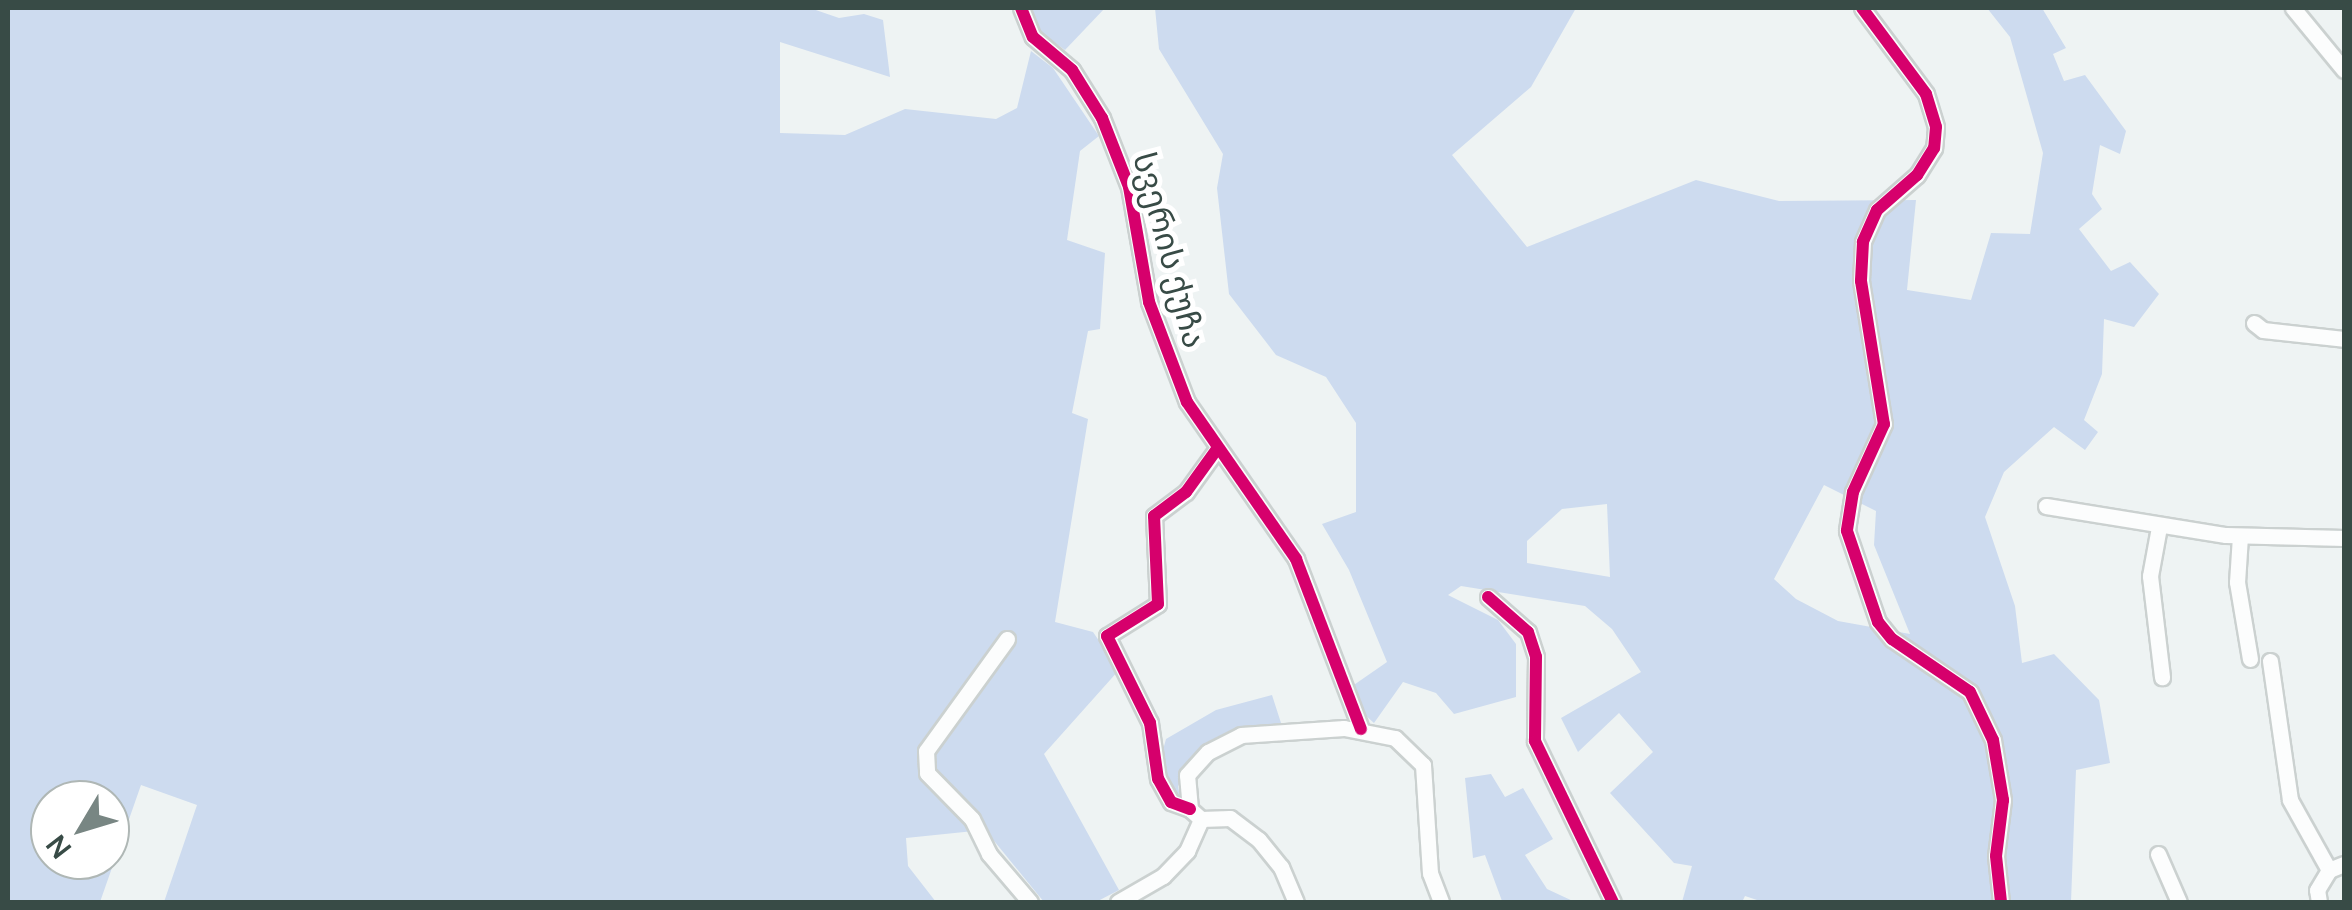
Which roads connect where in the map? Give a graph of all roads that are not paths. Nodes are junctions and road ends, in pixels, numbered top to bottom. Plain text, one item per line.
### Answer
1 (1021, 8) edge
2 (1862, 8) edge
3 (2293, 8) edge
4 (2344, 70) edge
5 (2254, 324) dead end
6 (2344, 339) edge
7 (1217, 449) junction
8 (2046, 506) dead end
9 (2159, 527) junction
10 (2240, 536) junction
11 (2344, 538) edge
12 (1488, 596) dead end
13 (1007, 639) dead end
14 (2250, 659) dead end
15 (2270, 661) dead end
16 (2162, 677) dead end
17 (1361, 730) junction
18 (1196, 814) junction
19 (2158, 854) dead end
20 (2337, 867) edge
21 (1030, 902) edge
22 (1118, 902) edge
23 (1296, 902) edge
24 (1442, 902) edge
25 (1613, 902) edge
26 (2002, 902) edge
27 (2179, 902) edge
28 (2319, 902) edge

1 - 7 street, სვერის ქუჩა
2 - 26 street
3 - 4 street
5 - 6 street
7 - 17 street, სვერის ქუჩა
7 - 18 street
8 - 9 street
9 - 10 street
9 - 16 street
10 - 11 street
10 - 14 street
12 - 25 street
13 - 21 street
15 - 20 street
17 - 18 street
17 - 24 street
18 - 22 street
18 - 23 street
19 - 27 street
20 - 28 street

